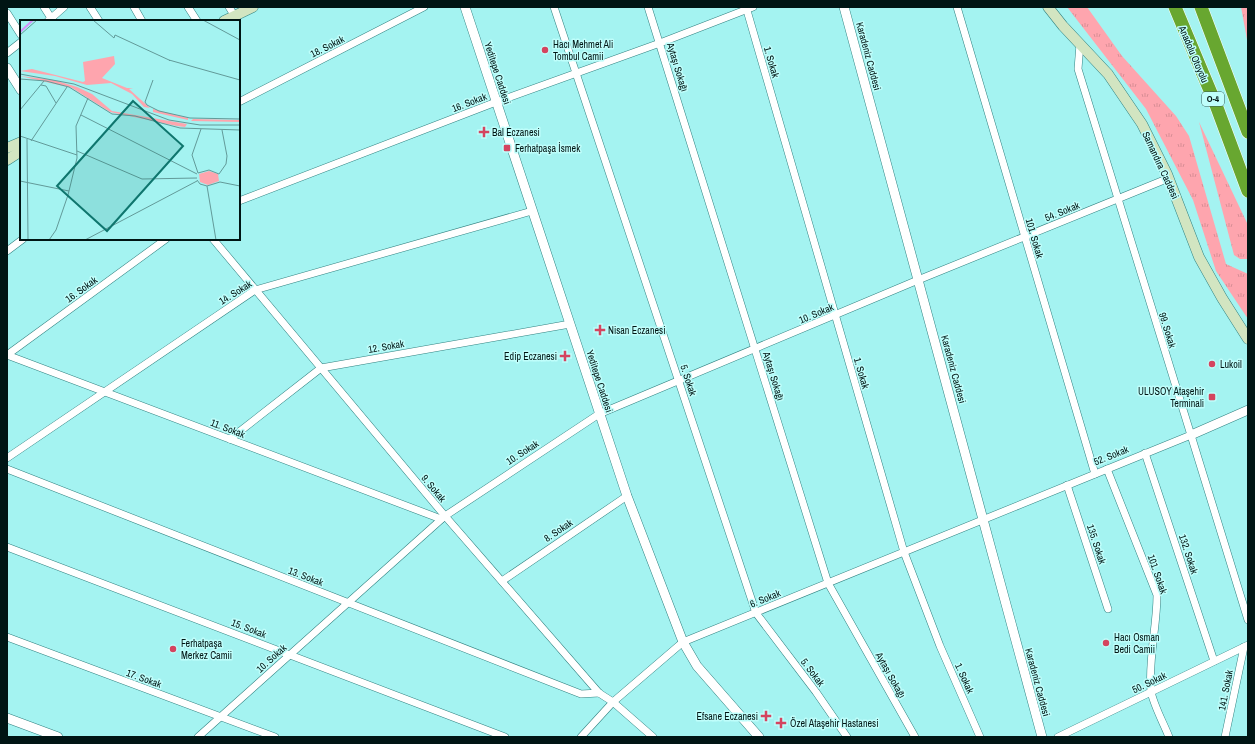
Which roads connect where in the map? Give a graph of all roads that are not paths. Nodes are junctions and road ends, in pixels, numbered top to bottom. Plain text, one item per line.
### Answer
1 (44, 7) edge
2 (64, 7) edge
3 (90, 7) edge
4 (134, 7) edge
5 (188, 7) edge
6 (254, 7) edge
7 (424, 7) edge
8 (465, 7) edge
9 (554, 7) edge
10 (648, 7) edge
11 (844, 7) edge
12 (957, 7) edge
13 (1048, 7) edge
14 (1175, 7) edge
15 (1201, 7) edge
16 (749, 8) edge
17 (231, 11) edge
18 (7, 13) edge
19 (51, 20) edge
20 (99, 20) edge
21 (141, 20) edge
22 (196, 20) edge
23 (225, 20) edge
24 (20, 33) edge
25 (20, 43) edge
26 (660, 43) junction
27 (1080, 44) junction
28 (7, 53) edge
29 (7, 68) edge
30 (577, 73) junction
31 (20, 88) edge
32 (240, 101) edge
33 (496, 102) junction
34 (1248, 132) edge
35 (20, 142) edge
36 (7, 148) edge
37 (20, 152) edge
38 (7, 160) edge
39 (1169, 178) junction
40 (1248, 191) edge
41 (1118, 199) junction
42 (240, 201) edge
43 (532, 211) junction
44 (1025, 237) junction
45 (22, 240) edge
46 (165, 240) edge
47 (214, 240) edge
48 (7, 251) edge
49 (918, 280) junction
50 (255, 290) junction
51 (835, 315) junction
52 (570, 324) junction
53 (1248, 338) edge
54 (755, 349) junction
55 (7, 355) edge
56 (321, 368) junction
57 (679, 381) junction
58 (104, 392) junction
59 (1248, 410) edge
60 (599, 414) junction
61 (1190, 435) junction
62 (230, 439) junction
63 (1145, 453) junction
64 (7, 458) edge
65 (7, 469) edge
66 (1107, 469) junction
67 (1095, 474) junction
68 (1067, 485) junction
69 (626, 496) junction
70 (443, 517) junction
71 (983, 520) junction
72 (7, 547) edge
73 (904, 552) junction
74 (502, 581) junction
75 (828, 583) junction
76 (349, 603) junction
77 (1108, 609) dead end
78 (756, 613) junction
79 (1248, 620) edge
80 (7, 637) edge
81 (683, 642) junction
82 (1246, 646) edge
83 (290, 654) junction
84 (1214, 661) junction
85 (1152, 692) junction
86 (599, 693) junction
87 (613, 702) junction
88 (220, 717) junction
89 (7, 718) edge
90 (58, 737) edge
91 (198, 737) edge
92 (275, 737) edge
93 (505, 737) edge
94 (581, 737) edge
95 (653, 737) edge
96 (760, 737) edge
97 (847, 737) edge
98 (915, 737) edge
99 (980, 737) edge
100 (1042, 737) edge
101 (1058, 737) edge
102 (1169, 737) edge
103 (1226, 737) edge

1 - 19 street
2 - 19 street
3 - 20 street
4 - 21 street
5 - 22 street
6 - 17 main road
7 - 32 street, 18. Sokak
8 - 33 street, Yeditepe Caddesi
9 - 30 street, 5. Sokak
10 - 26 street, Aytaşı Sokağı
11 - 49 street, Karadeniz Caddesi
12 - 44 street, 101. Sokak
13 - 27 main road, Samandıra Caddesi
14 - 40 highway, Anadolu Otoyolu / O-4
15 - 34 highway, O-4
16 - 26 street, 16. Sokak
16 - 51 street, 1. Sokak
17 - 23 main road
18 - 24 street
25 - 28 street
26 - 30 street, 16. Sokak
26 - 54 street, Aytaşı Sokağı
27 - 39 main road, Samandıra Caddesi
27 - 41 street, 99. Sokak
29 - 31 street
30 - 33 street, 16. Sokak
30 - 57 street, 5. Sokak
33 - 42 street, 16. Sokak
33 - 43 street, Yeditepe Caddesi
35 - 36 main road
37 - 38 main road
39 - 41 street, 54. Sokak
39 - 53 main road, Samandıra Caddesi
41 - 44 street, 54. Sokak
41 - 61 street, 99. Sokak
43 - 50 street, 14. Sokak
43 - 52 street, Yeditepe Caddesi
44 - 49 street, 54. Sokak
44 - 67 street, 101. Sokak
45 - 48 street
46 - 55 street, 16. Sokak
47 - 50 street, 9. Sokak
49 - 51 street, 10. Sokak
49 - 71 street, Karadeniz Caddesi
50 - 56 street, 9. Sokak
50 - 58 street, 14. Sokak
51 - 54 street, 10. Sokak
51 - 73 street, 1. Sokak
52 - 56 street, 12. Sokak
52 - 60 street, Yeditepe Caddesi
54 - 57 street, 10. Sokak
54 - 75 street, Aytaşı Sokağı
55 - 58 street, 11. Sokak
56 - 62 street, 12. Sokak
56 - 70 street, 9. Sokak
57 - 60 street, 10. Sokak
57 - 78 street, 5. Sokak
58 - 62 street, 11. Sokak
58 - 64 street, 14. Sokak
59 - 61 street, 52. Sokak
60 - 69 street, Yeditepe Caddesi
60 - 70 street, 10. Sokak
61 - 63 street, 52. Sokak
61 - 79 street, 99. Sokak
62 - 70 street, 11. Sokak
63 - 66 street, 52. Sokak
63 - 84 street, 132. Sokak
65 - 76 street, 13. Sokak
66 - 67 street, 52. Sokak
66 - 85 street, 101. Sokak
67 - 68 street, 52. Sokak
68 - 71 street, 52. Sokak
68 - 77 street, 135. Sokak
69 - 74 street, 8. Sokak
69 - 81 street, Yeditepe Caddesi
70 - 74 street, 9. Sokak
70 - 76 street, 10. Sokak
71 - 73 street, 6. Sokak
71 - 100 street, Karadeniz Caddesi
72 - 83 street, 15. Sokak
73 - 75 street, 6. Sokak
73 - 99 street, 1. Sokak
74 - 86 street, 9. Sokak
75 - 78 street, 6. Sokak
75 - 98 street, Aytaşı Sokağı
76 - 83 street, 10. Sokak
76 - 86 street, 13. Sokak
78 - 81 street, 6. Sokak
78 - 97 street, 5. Sokak
80 - 88 street, 17. Sokak
81 - 87 street, 6. Sokak
81 - 96 street, Yeditepe Caddesi
82 - 84 street, 50. Sokak
82 - 103 street, 141. Sokak
83 - 88 street, 10. Sokak
83 - 93 street, 15. Sokak
84 - 85 street, 50. Sokak
85 - 101 street, 50. Sokak
85 - 102 street, 101. Sokak
86 - 87 street, 9. Sokak
87 - 94 street, 6. Sokak
87 - 95 street, 9. Sokak
88 - 91 street, 10. Sokak
88 - 92 street, 17. Sokak
89 - 90 street

